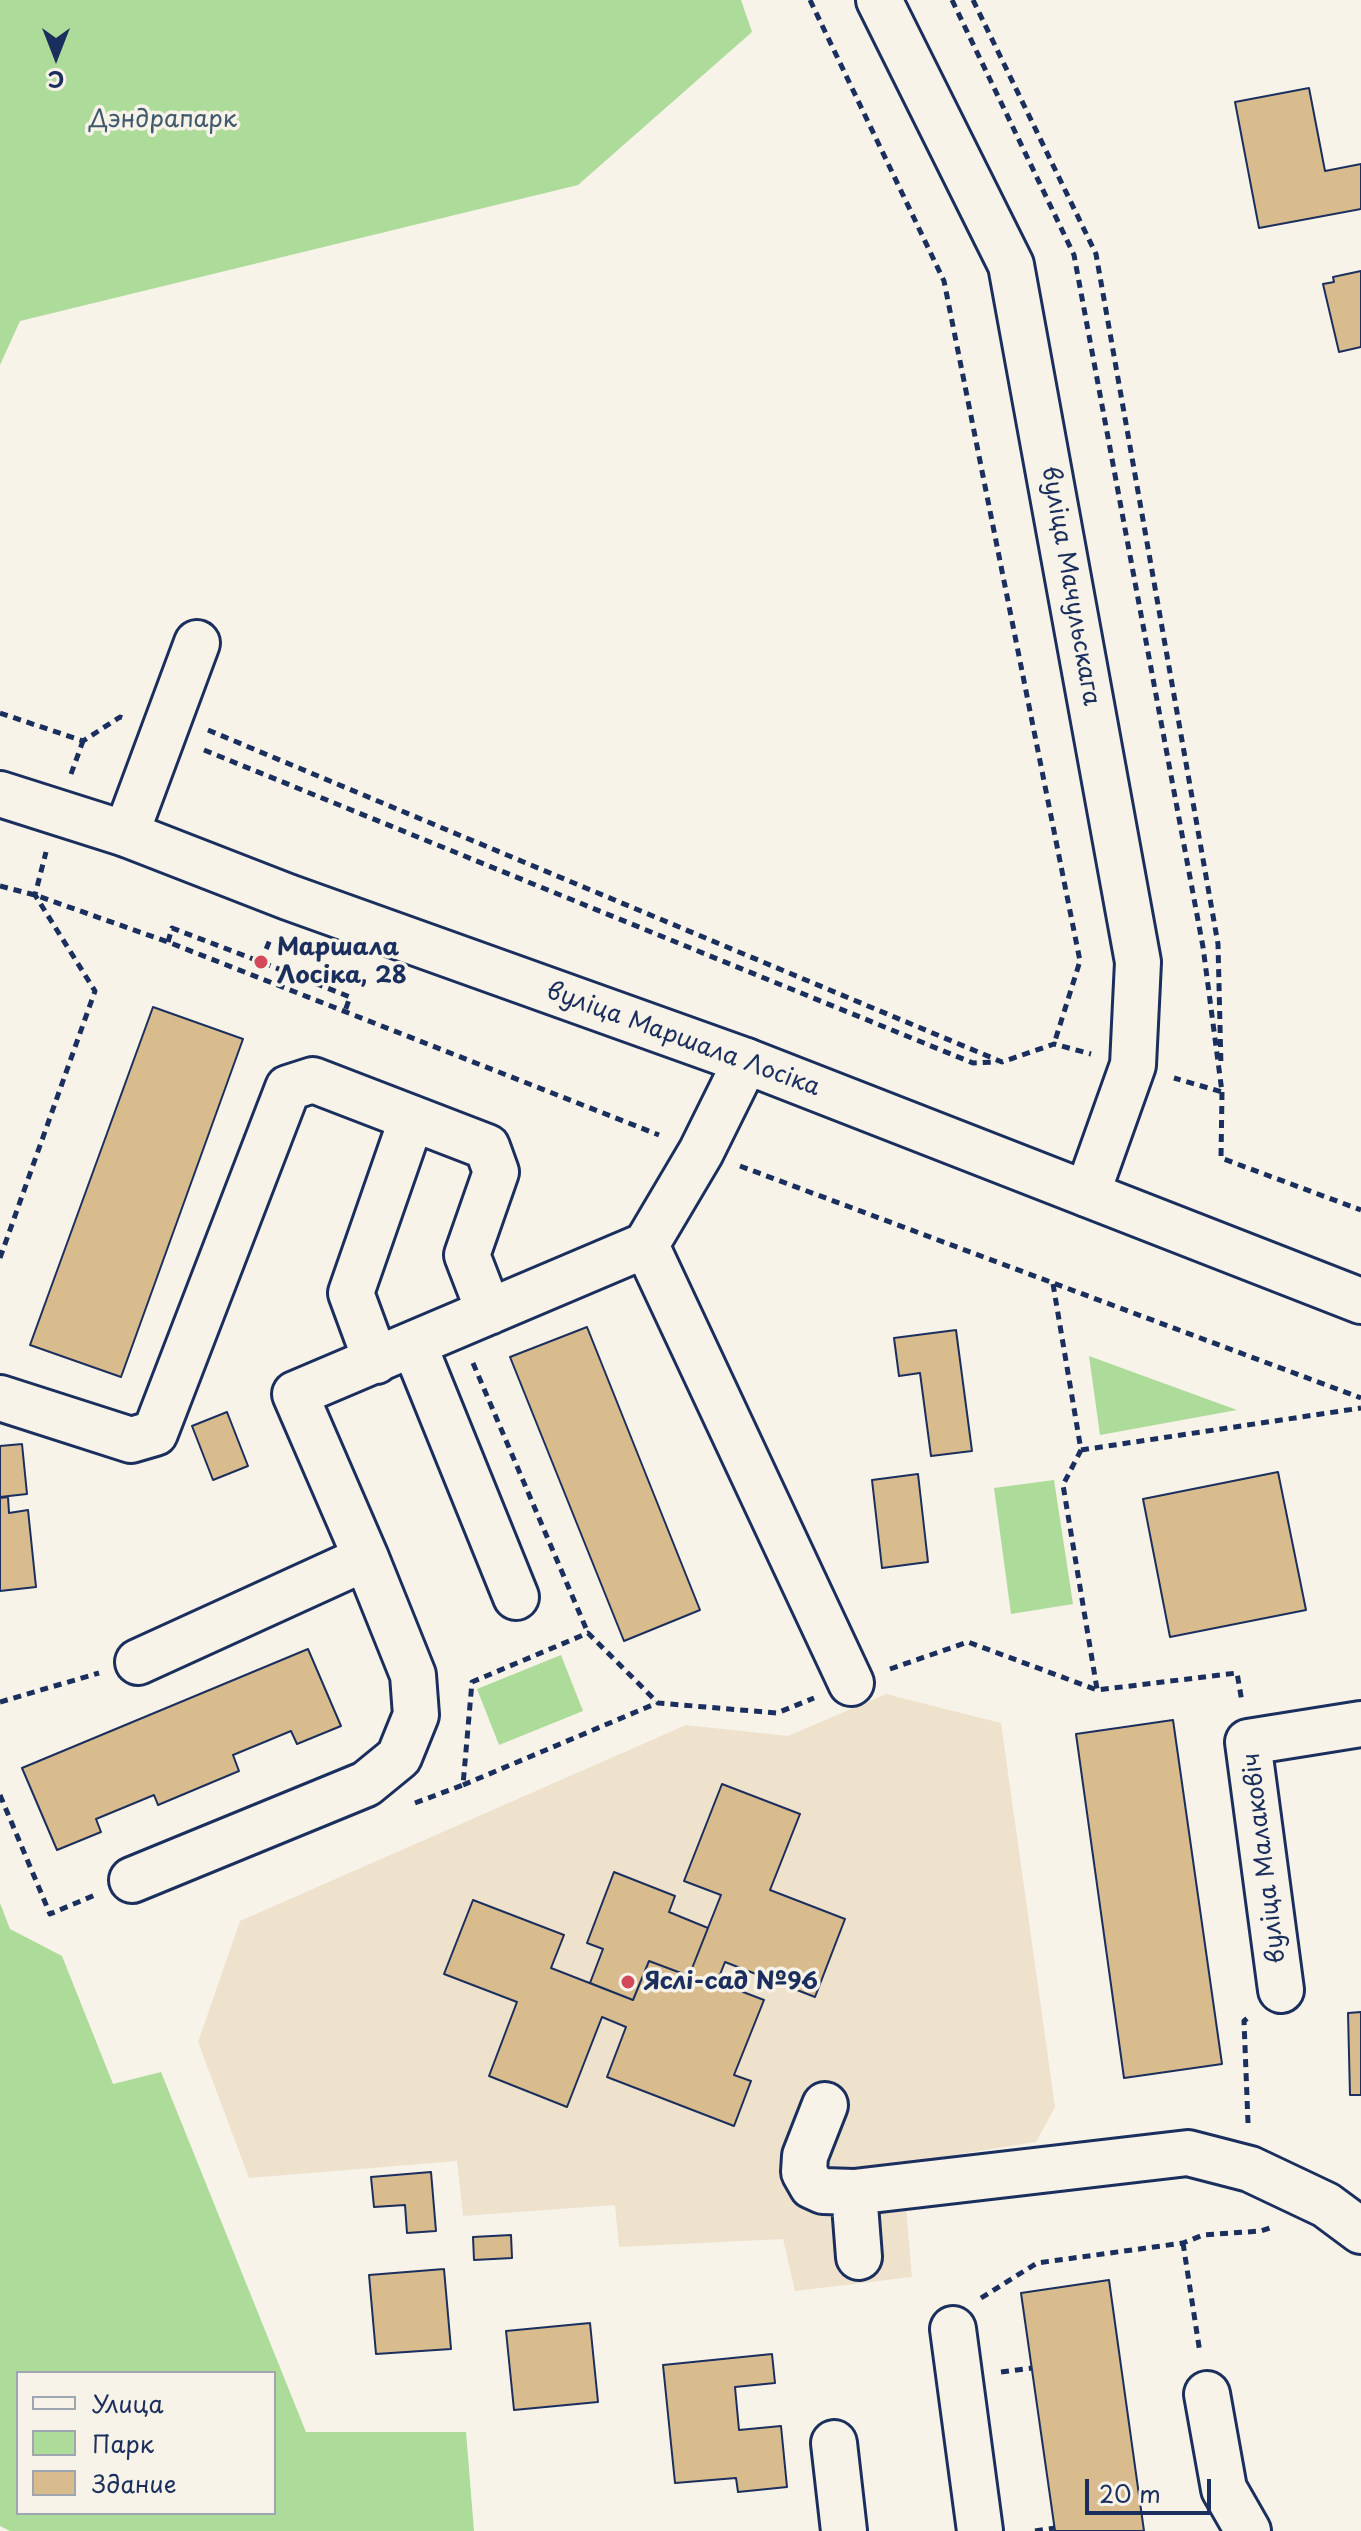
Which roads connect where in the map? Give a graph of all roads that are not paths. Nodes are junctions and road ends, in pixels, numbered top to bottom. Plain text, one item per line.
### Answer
1 (879, 0) edge
2 (197, 643) dead end
3 (0, 794) edge
4 (126, 834) junction
5 (746, 1061) junction
6 (412, 1118) junction
7 (1087, 1194) junction
8 (646, 1245) junction
9 (1361, 1301) edge
10 (473, 1319) junction
11 (395, 1353) junction
12 (0, 1398) edge
13 (366, 1558) junction
14 (516, 1597) dead end
15 (138, 1662) road end
16 (851, 1683) road end
17 (1361, 1724) edge
18 (132, 1880) road end
19 (1281, 1990) road end
20 (825, 2105) dead end
21 (854, 2192) junction
22 (1361, 2231) edge
23 (859, 2257) dead end
24 (953, 2329) road end
25 (1207, 2394) road end
26 (834, 2443) dead end
27 (844, 2531) edge
28 (980, 2531) edge
29 (1248, 2531) edge

1 - 7 street, вуліца Мачульскага
2 - 4 street
3 - 4 street, вуліца Маршала Лосіка
4 - 5 street, вуліца Маршала Лосіка
5 - 7 street, вуліца Маршала Лосіка
5 - 8 street
6 - 10 street
6 - 11 street
6 - 12 street
7 - 9 street, вуліца Маршала Лосіка
8 - 10 street
8 - 16 street
10 - 11 street
11 - 13 street
11 - 14 street
13 - 15 street
13 - 18 street
17 - 19 street, вуліца Малаковіч
20 - 21 street
21 - 22 street
21 - 23 street
24 - 28 street
25 - 29 street
26 - 27 street

